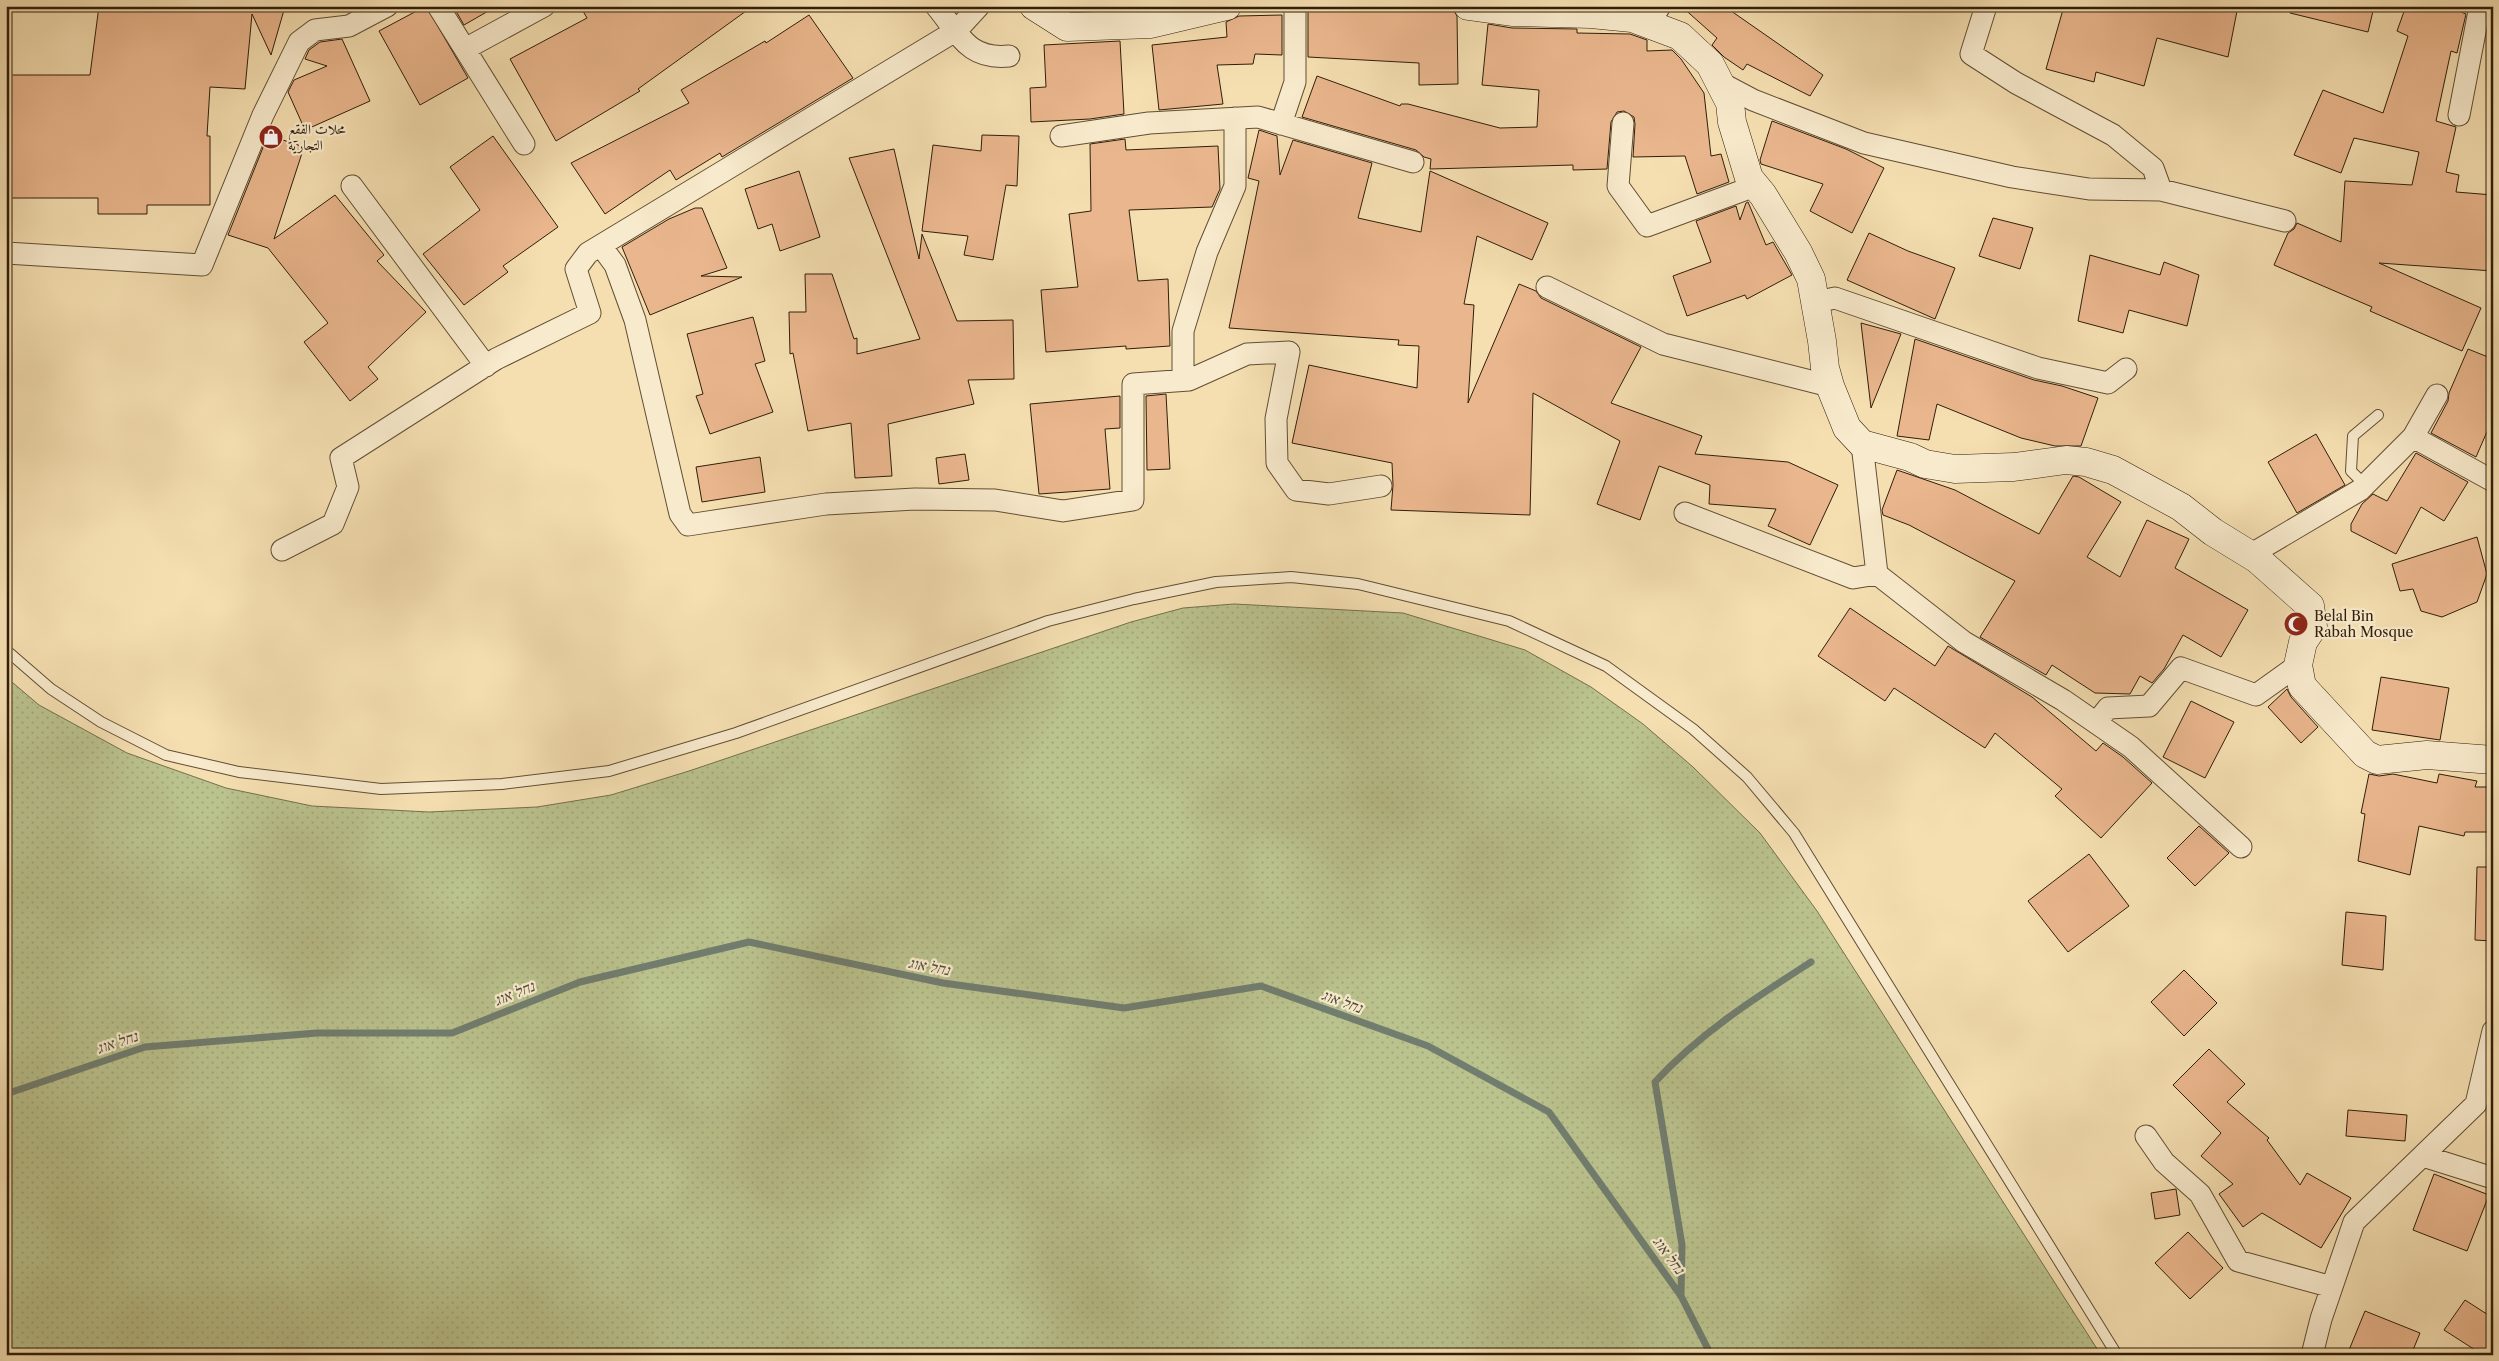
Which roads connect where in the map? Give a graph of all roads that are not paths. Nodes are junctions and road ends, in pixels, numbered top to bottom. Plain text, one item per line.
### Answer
1 (387, 6) edge
2 (438, 6) edge
3 (544, 6) edge
4 (936, 6) edge
5 (979, 6) edge
6 (1034, 6) edge
7 (1227, 6) edge
8 (1295, 6) edge
9 (1468, 6) edge
10 (1986, 6) edge
11 (2480, 6) edge
12 (1654, 16) edge
13 (957, 30) junction
14 (465, 49) junction
15 (1010, 56) dead end
16 (1720, 82) junction
17 (2460, 115) dead end
18 (1235, 118) junction
19 (1623, 123) dead end
20 (1281, 124) junction
21 (1061, 136) dead end
22 (524, 144) dead end
23 (1413, 162) dead end
24 (352, 186) dead end
25 (1755, 186) junction
26 (2161, 190) junction
27 (2285, 221) dead end
28 (601, 246) junction
29 (6, 253) edge
30 (1547, 288) dead end
31 (1816, 302) junction
32 (486, 366) junction
33 (2126, 369) dead end
34 (1183, 380) junction
35 (1830, 386) junction
36 (2438, 395) dead end
37 (2378, 416) dead end
38 (2413, 437) junction
39 (1862, 444) junction
40 (2493, 481) edge
41 (2365, 485) junction
42 (1381, 486) dead end
43 (1685, 513) dead end
44 (282, 550) dead end
45 (2250, 555) junction
46 (1877, 574) junction
47 (6, 650) edge
48 (2298, 665) junction
49 (2096, 723) junction
50 (2493, 760) edge
51 (2242, 847) dead end
52 (2493, 1031) edge
53 (2146, 1136) dead end
54 (2422, 1156) junction
55 (2493, 1178) edge
56 (2332, 1287) junction
57 (2117, 1355) edge
58 (2312, 1355) edge

1 - 29 street
2 - 14 street
3 - 14 street
4 - 13 street
5 - 13 street
6 - 7 street
8 - 20 street
9 - 12 street
10 - 26 street
11 - 17 street
12 - 16 street
13 - 15 street
13 - 28 street
14 - 22 street
16 - 25 street
16 - 26 street
18 - 20 street
18 - 21 street
18 - 34 street
19 - 25 street
20 - 23 street
24 - 32 street
25 - 31 street
26 - 27 street
28 - 32 street
28 - 34 street
30 - 35 street
31 - 33 street
31 - 35 street
32 - 44 street
34 - 42 street
35 - 39 street
36 - 38 street
37 - 41 lane
38 - 40 street
38 - 41 street
39 - 45 street
39 - 46 street
41 - 45 street
43 - 46 street
45 - 48 street
46 - 49 street
47 - 57 lane
48 - 49 street
48 - 50 street
49 - 51 street
52 - 54 street
53 - 56 street
54 - 55 street
54 - 56 street
56 - 58 street

